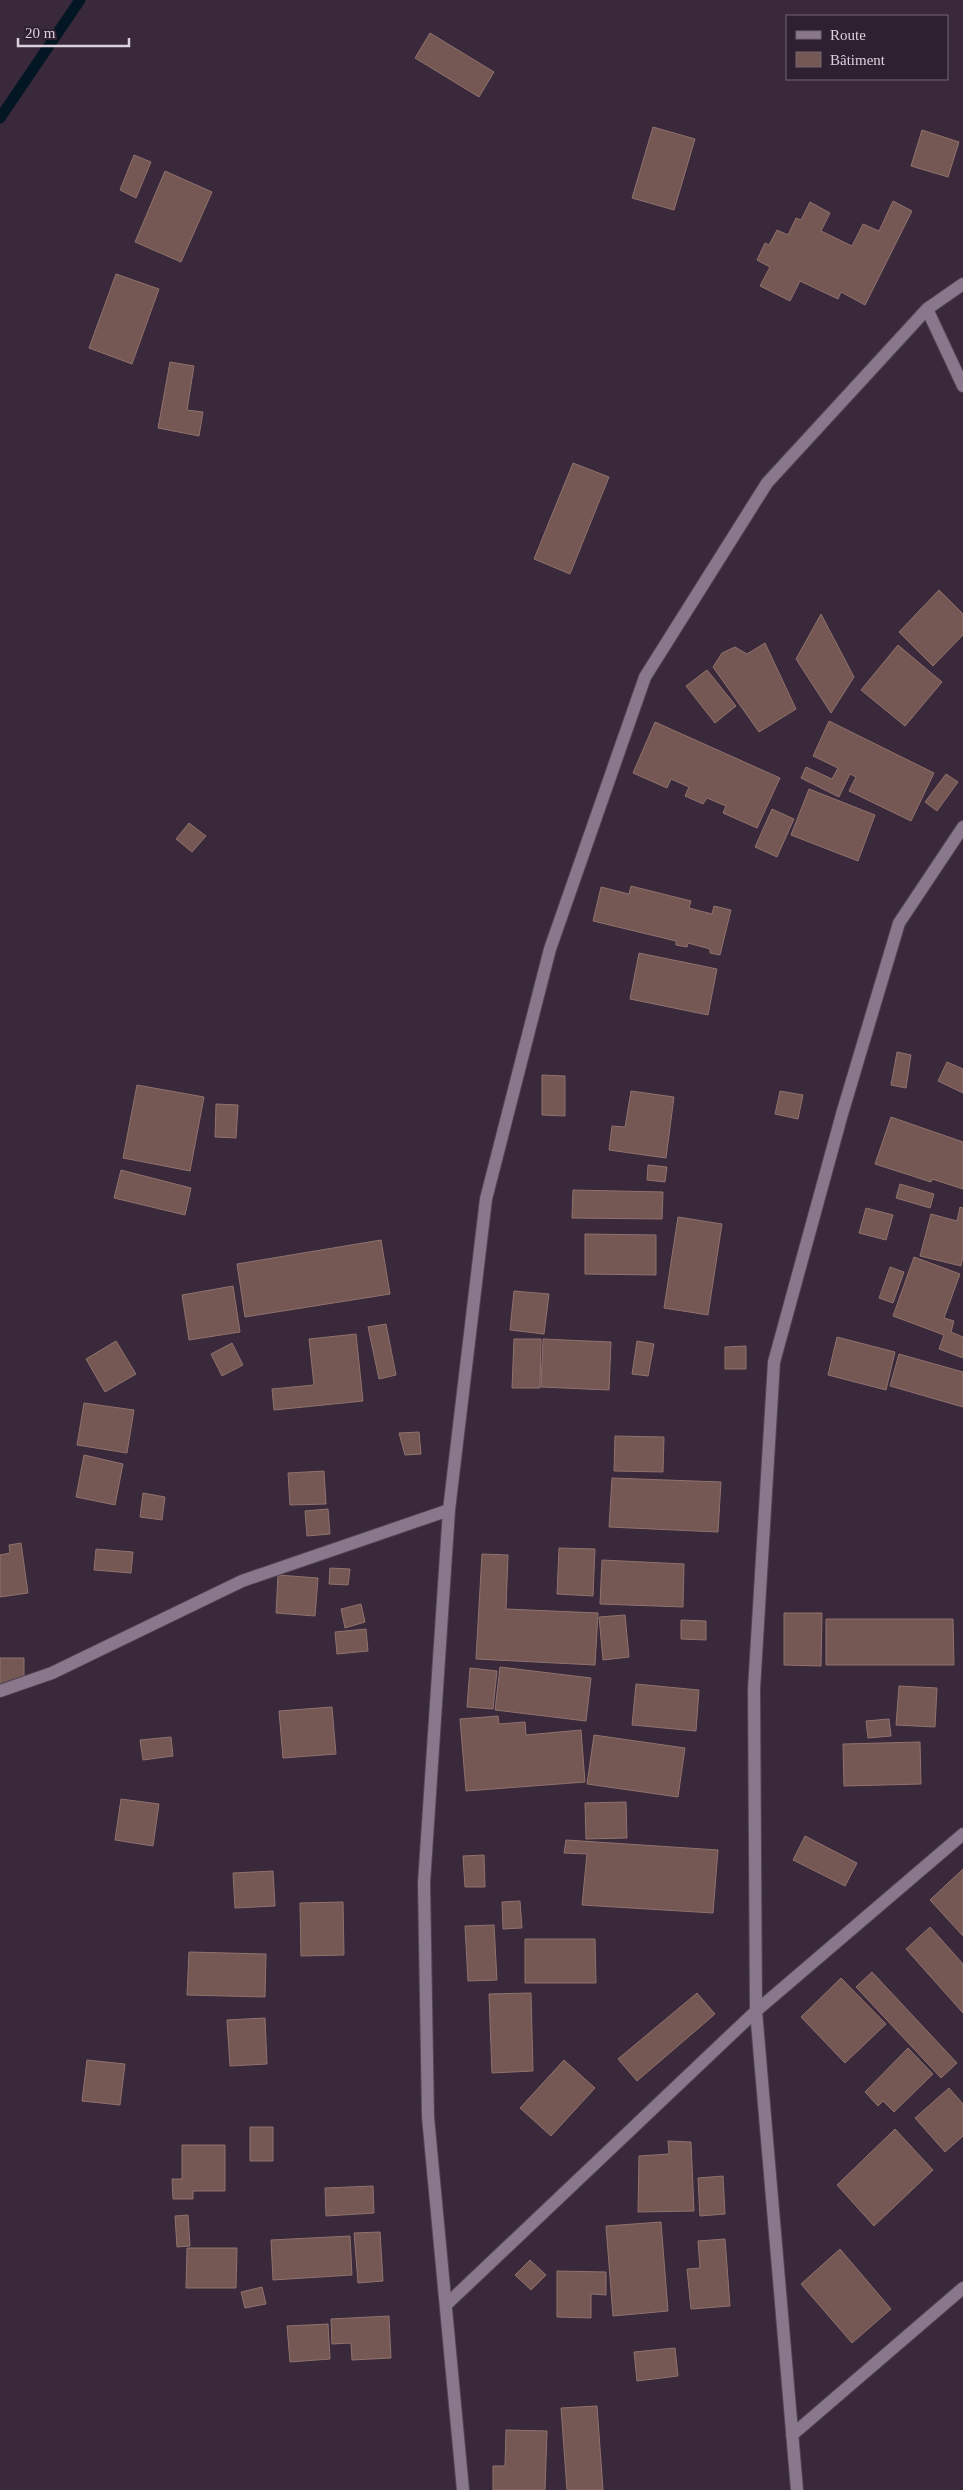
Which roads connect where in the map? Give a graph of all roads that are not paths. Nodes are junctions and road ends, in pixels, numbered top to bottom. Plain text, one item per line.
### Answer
1 (963, 284) edge
2 (927, 309) junction
3 (963, 386) edge
4 (963, 828) edge
5 (449, 1510) junction
6 (0, 1691) edge
7 (963, 1834) edge
8 (756, 2011) junction
9 (963, 2288) edge
10 (447, 2304) junction
11 (792, 2436) junction
12 (464, 2490) edge
13 (797, 2490) edge

1 - 2 street
2 - 3 street
2 - 5 street
4 - 8 street
5 - 6 street
5 - 10 street
7 - 8 street
8 - 10 street
8 - 11 street
9 - 11 street
10 - 12 street
11 - 13 street

